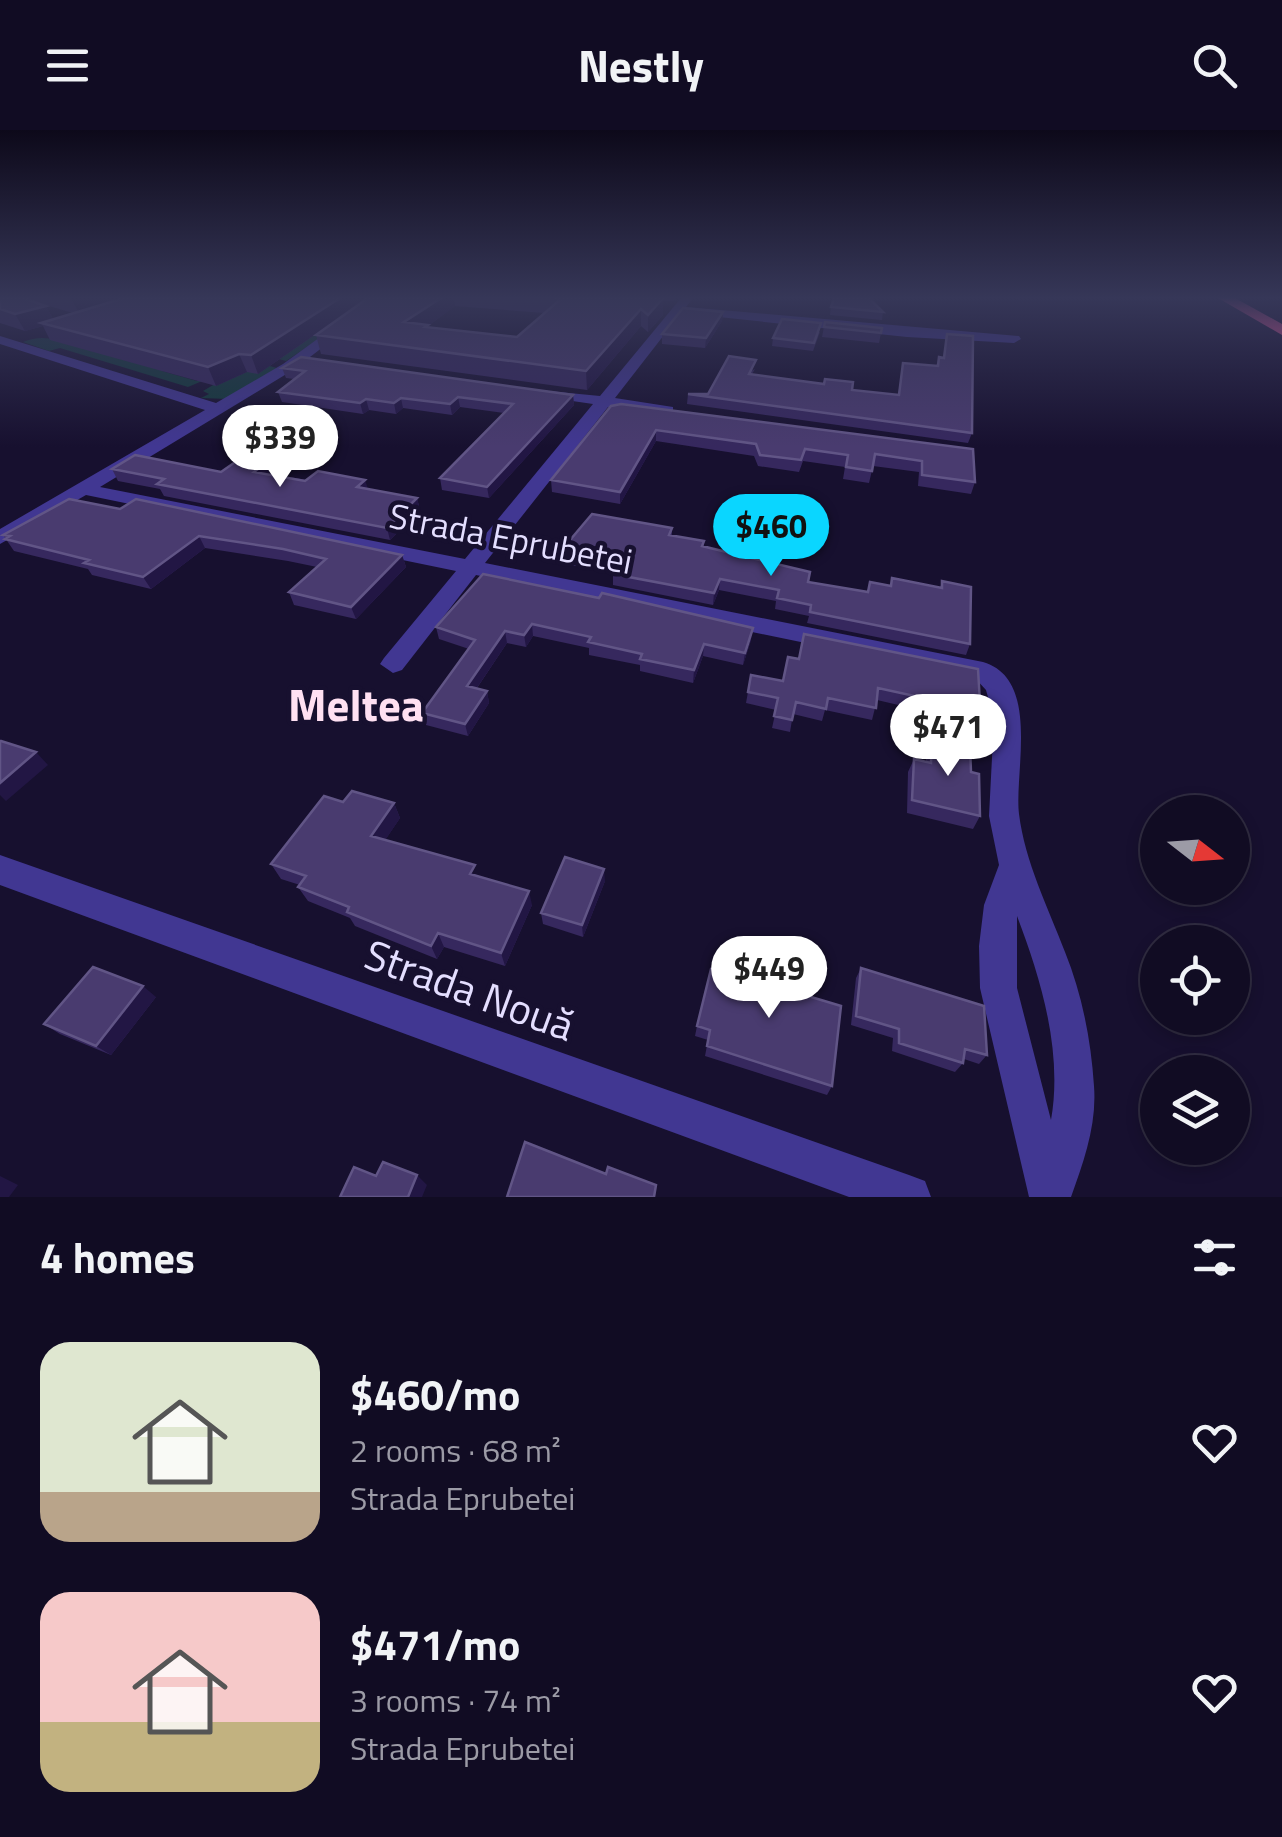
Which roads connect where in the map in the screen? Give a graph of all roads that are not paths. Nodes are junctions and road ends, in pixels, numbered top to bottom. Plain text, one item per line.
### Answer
1 (25, 348) edge
2 (314, 348) edge
3 (644, 348) edge
4 (300, 358) junction
5 (319, 361) edge
6 (529, 391) edge
7 (605, 402) junction
8 (219, 408) junction
9 (682, 412) edge
10 (83, 489) junction
11 (0, 538) edge
12 (473, 566) junction
13 (394, 664) dead end
14 (1014, 866) junction
15 (0, 870) edge
16 (1050, 1196) edge
17 (908, 1197) edge

1 - 8 street
2 - 4 street
3 - 7 street
4 - 5 street
4 - 8 street
6 - 7 street
7 - 9 street
7 - 12 street
8 - 10 street
10 - 11 street
10 - 12 street, Strada Eprubetei
12 - 13 street
12 - 14 street, Strada Eprubetei
14 - 16 street
14 - 16 street
15 - 17 street, Strada Nouă

